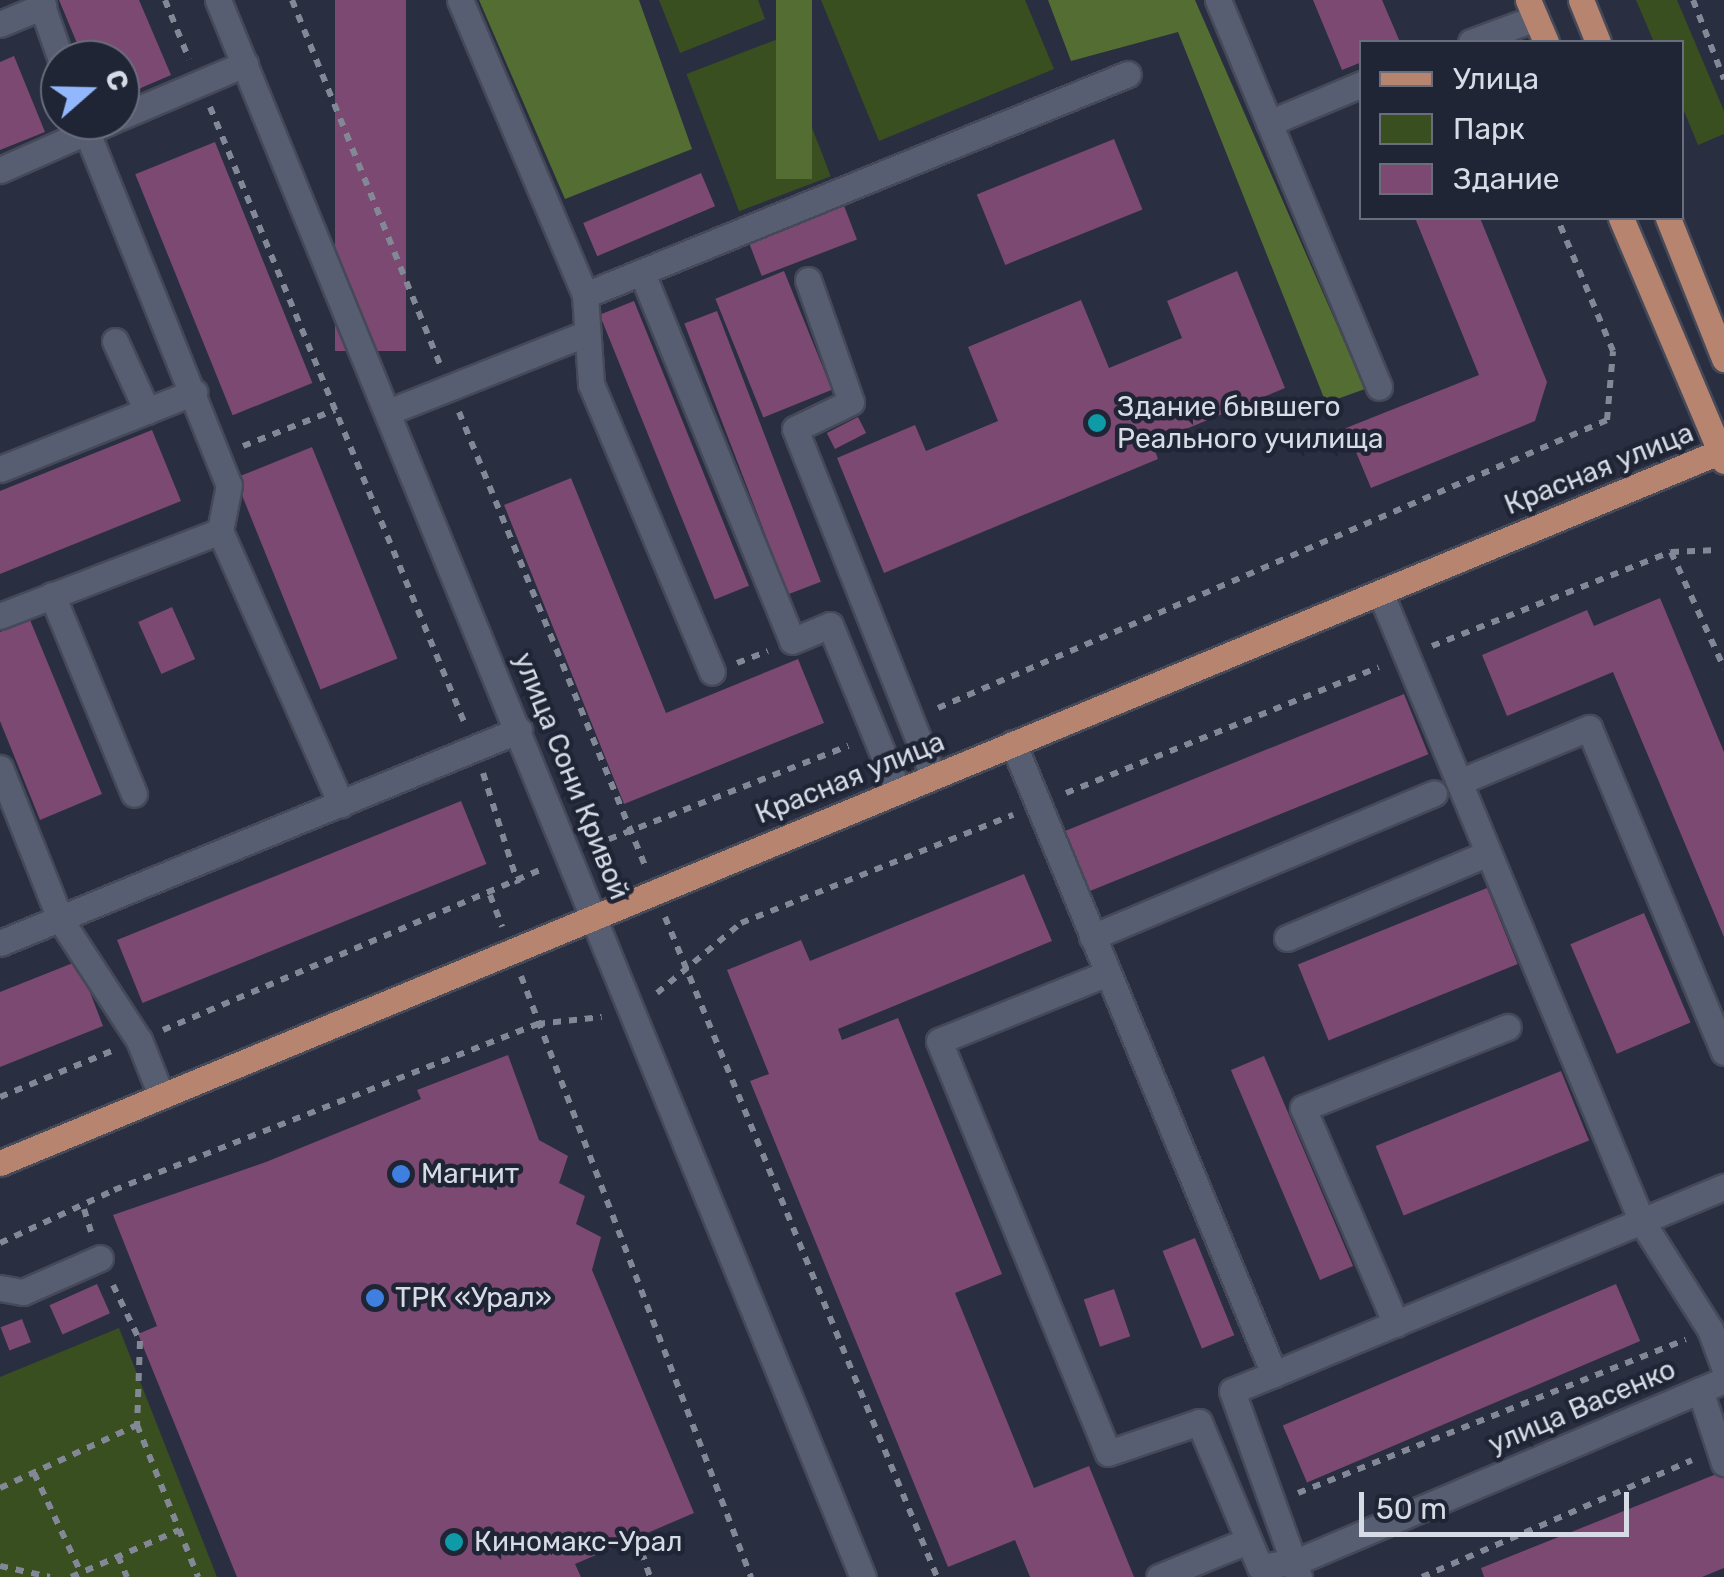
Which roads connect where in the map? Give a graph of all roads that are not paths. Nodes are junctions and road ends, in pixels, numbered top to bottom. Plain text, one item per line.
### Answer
1 (218, 0) edge
2 (460, 0) edge
3 (1218, 0) edge
4 (1582, 0) edge
5 (42, 3) edge
6 (1532, 9) edge
7 (0, 24) edge
8 (54, 40) edge
9 (1474, 40) edge
10 (1545, 40) edge
11 (1597, 40) edge
12 (244, 64) junction
13 (1128, 74) dead end
14 (1359, 85) edge
15 (140, 108) edge
16 (1269, 123) junction
17 (57, 140) edge
18 (90, 140) edge
19 (0, 170) edge
20 (1621, 220) edge
21 (1669, 220) edge
22 (642, 273) junction
23 (808, 280) dead end
24 (585, 296) junction
25 (584, 334) junction
26 (115, 340) dead end
27 (1724, 359) edge
28 (1379, 387) dead end
29 (194, 392) junction
30 (147, 411) junction
31 (388, 412) junction
32 (1723, 454) edge
33 (0, 470) edge
34 (220, 531) junction
35 (1380, 592) junction
36 (52, 596) junction
37 (0, 616) edge
38 (712, 672) road end
39 (520, 730) junction
40 (1013, 744) junction
41 (0, 768) edge
42 (933, 776) junction
43 (1459, 782) junction
44 (898, 791) junction
45 (1434, 792) dead end
46 (134, 794) dead end
47 (341, 804) junction
48 (1488, 853) junction
49 (596, 916) junction
50 (60, 920) junction
51 (1092, 937) junction
52 (1287, 938) dead end
53 (0, 943) edge
54 (1108, 973) junction
55 (1508, 1027) dead end
56 (1724, 1052) edge
57 (161, 1095) junction
58 (0, 1163) edge
59 (1724, 1188) edge
60 (1642, 1222) junction
61 (100, 1258) road end
62 (0, 1288) edge
63 (1396, 1324) junction
64 (1724, 1367) edge
65 (1274, 1374) junction
66 (1724, 1380) edge
67 (1700, 1390) junction
68 (1724, 1463) edge
69 (1237, 1546) dead end
70 (1299, 1569) edge
71 (1255, 1572) edge
72 (863, 1577) edge
73 (1159, 1577) edge

1 - 12 street, улица Сони Кривой
2 - 24 street
3 - 16 street
4 - 11 main road
5 - 7 street
5 - 8 street
6 - 9 street
6 - 10 main road
12 - 15 street
12 - 31 street, улица Сони Кривой
13 - 22 street
14 - 16 street
16 - 28 street
17 - 19 street
18 - 29 street
20 - 32 main road
21 - 27 main road
22 - 24 street
22 - 44 street
23 - 42 street
24 - 25 street
25 - 31 street
25 - 38 street
26 - 30 street
29 - 30 street
29 - 34 street
30 - 33 street
31 - 39 street, улица Сони Кривой
32 - 35 main road, Красная улица
34 - 36 street
34 - 47 street
35 - 40 main road, Красная улица
35 - 43 street
36 - 37 street
36 - 46 street
39 - 47 street
39 - 49 street, улица Сони Кривой
40 - 42 main road, Красная улица
40 - 51 street
41 - 50 street
42 - 44 main road, Красная улица
43 - 48 street
43 - 56 street
44 - 49 main road, Красная улица
45 - 51 street
47 - 50 street
48 - 52 street
48 - 60 street
49 - 57 main road, Красная улица
49 - 72 street, улица Сони Кривой
50 - 53 street
50 - 57 street
51 - 54 street
54 - 65 street
54 - 71 street
55 - 63 street
57 - 58 main road, Красная улица
59 - 60 street
60 - 63 street
60 - 64 street
61 - 62 street
63 - 65 street
65 - 70 street
66 - 67 street, улица Васенко
67 - 68 street
67 - 70 street, улица Васенко
69 - 73 street
70 - 71 street, улица Васенко

